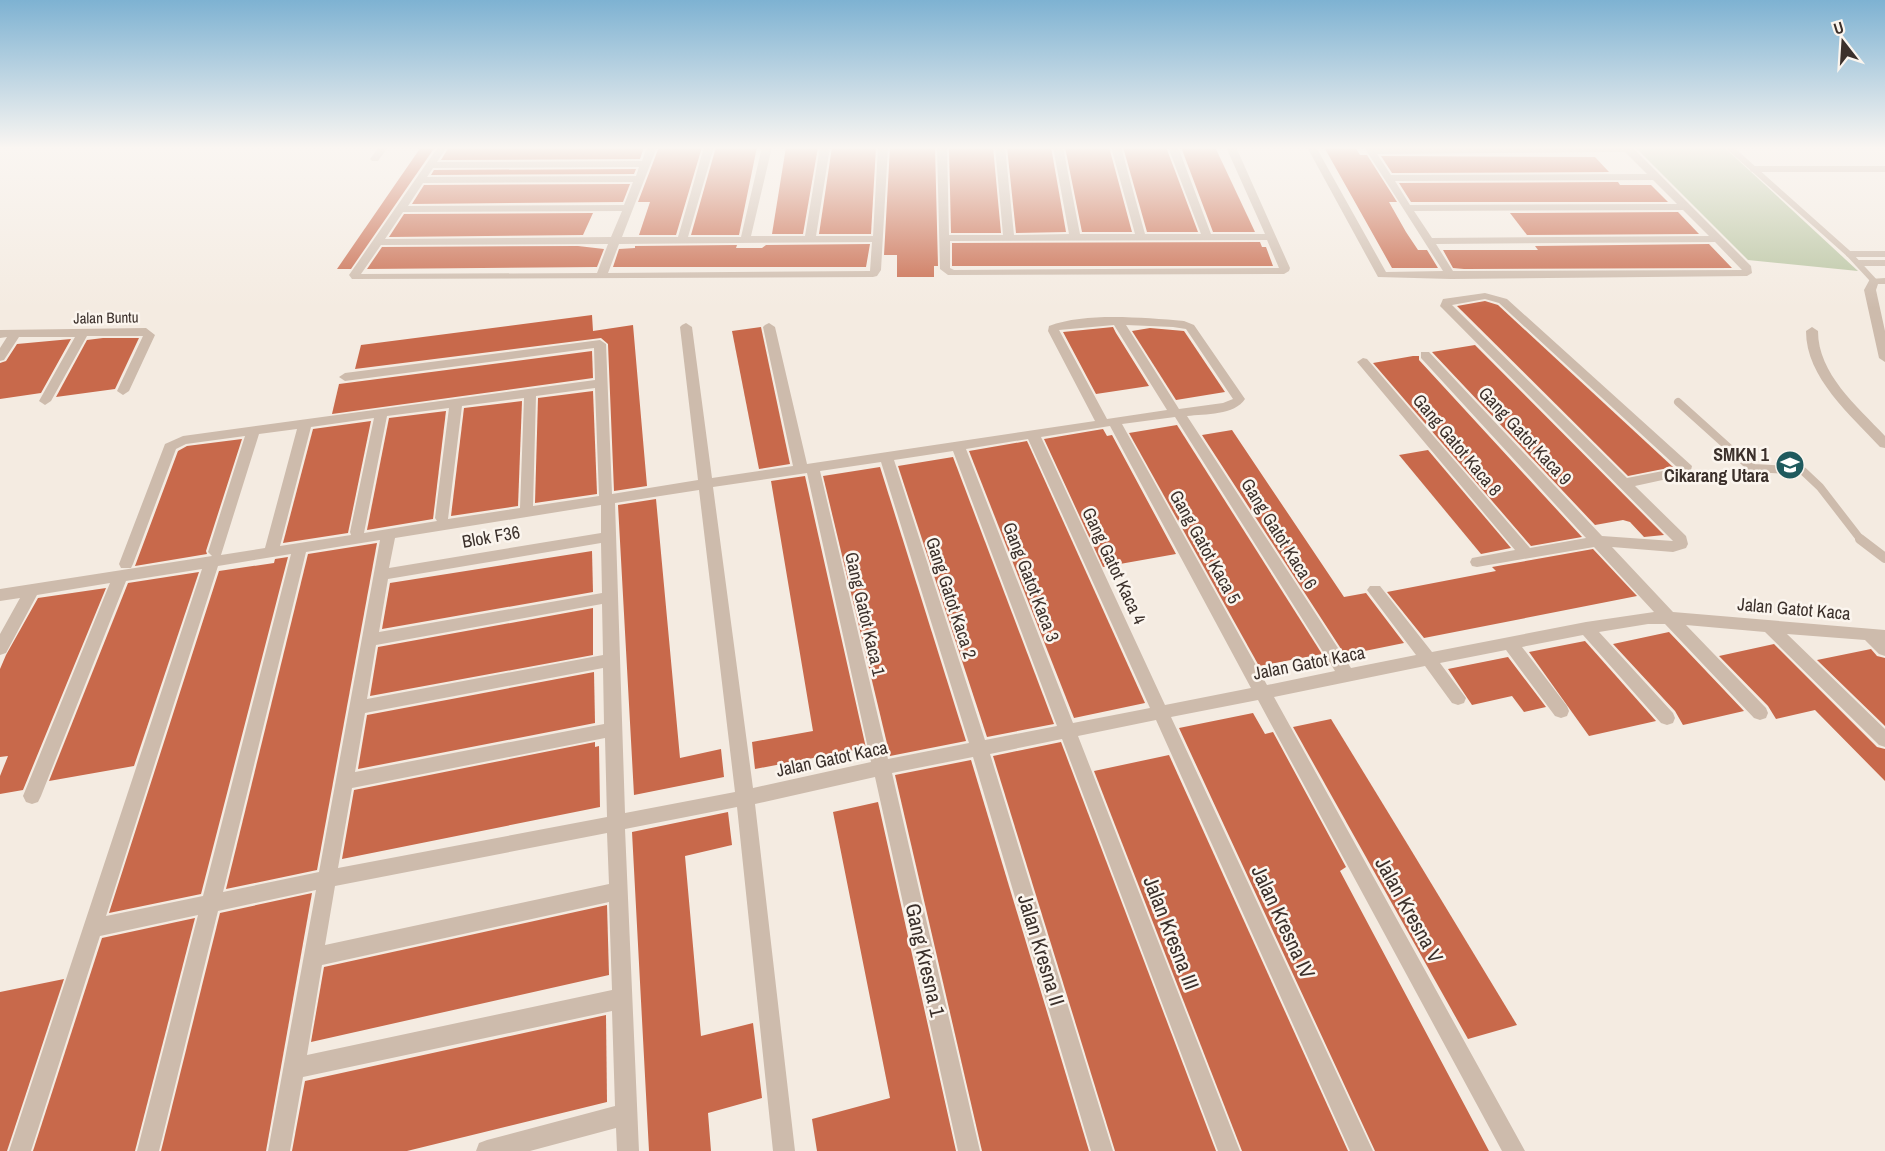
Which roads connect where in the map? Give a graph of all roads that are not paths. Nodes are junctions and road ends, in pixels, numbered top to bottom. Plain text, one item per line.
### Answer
1 (407, 201) edge
2 (630, 201) edge
3 (693, 201) edge
4 (754, 201) edge
5 (816, 201) edge
6 (881, 201) edge
7 (943, 201) edge
8 (1005, 201) edge
9 (1068, 201) edge
10 (1131, 201) edge
11 (1193, 201) edge
12 (1255, 201) edge
13 (1340, 201) edge
14 (1403, 201) edge
15 (1678, 201) edge
16 (1789, 201) edge
17 (1684, 207) junction
18 (627, 208) junction
19 (1408, 208) junction
20 (401, 209) junction
21 (1141, 237) junction
22 (1207, 237) junction
23 (1271, 237) junction
24 (943, 238) junction
25 (1009, 238) junction
26 (1075, 238) junction
27 (879, 239) junction
28 (1717, 239) junction
29 (682, 240) junction
30 (745, 240) junction
31 (810, 240) junction
32 (614, 241) junction
33 (1430, 241) junction
34 (377, 242) junction
35 (1849, 254) junction
36 (1885, 254) edge
37 (1858, 263) junction
38 (1885, 263) edge
39 (601, 276) junction
40 (1451, 276) junction
41 (1879, 281) edge
42 (1119, 324) junction
43 (686, 327) dead end
44 (769, 327) dead end
45 (1812, 331) dead end
46 (83, 333) junction
47 (0, 334) edge
48 (15, 334) junction
49 (1425, 355) dead end
50 (0, 357) edge
51 (1885, 358) edge
52 (1363, 362) dead end
53 (345, 377) dead end
54 (602, 383) junction
55 (123, 391) dead end
56 (530, 393) junction
57 (45, 401) dead end
58 (1678, 402) dead end
59 (456, 403) junction
60 (381, 413) junction
61 (1177, 413) junction
62 (1109, 422) junction
63 (305, 424) junction
64 (253, 431) junction
65 (1033, 435) junction
66 (1885, 444) edge
67 (958, 446) junction
68 (885, 458) junction
69 (807, 469) junction
70 (1624, 483) junction
71 (705, 484) junction
72 (606, 497) junction
73 (526, 506) dead end
74 (442, 518) dead end
75 (357, 532) dead end
76 (388, 534) junction
77 (608, 537) junction
78 (1598, 541) junction
79 (300, 548) junction
80 (1524, 552) junction
81 (271, 553) junction
82 (213, 557) junction
83 (1885, 558) edge
84 (1477, 562) dead end
85 (124, 570) junction
86 (381, 575) junction
87 (1375, 590) dead end
88 (31, 591) junction
89 (0, 595) edge
90 (609, 597) junction
91 (1670, 618) junction
92 (1769, 626) junction
93 (1586, 628) junction
94 (1877, 635) edge
95 (369, 640) junction
96 (1510, 643) junction
97 (0, 649) edge
98 (1885, 650) edge
99 (1428, 658) junction
100 (610, 660) junction
101 (1347, 676) junction
102 (1263, 692) junction
103 (1458, 698) dead end
104 (357, 708) junction
105 (1561, 711) dead end
106 (1760, 713) dead end
107 (1160, 714) junction
108 (1667, 717) dead end
109 (611, 730) junction
110 (1068, 732) junction
111 (1885, 740) edge
112 (980, 750) junction
113 (880, 768) junction
114 (344, 782) junction
115 (32, 796) dead end
116 (745, 798) junction
117 (618, 822) junction
118 (326, 879) junction
119 (620, 891) junction
120 (209, 905) junction
121 (93, 928) junction
122 (313, 957) junction
123 (623, 998) junction
124 (294, 1068) junction
125 (627, 1114) junction
126 (20, 1151) edge
127 (148, 1151) edge
128 (279, 1151) edge
129 (487, 1151) edge
130 (628, 1151) edge
131 (784, 1151) edge
132 (969, 1151) edge
133 (1102, 1151) edge
134 (1228, 1151) edge
135 (1362, 1151) edge
136 (1514, 1151) edge

1 - 20 street
2 - 18 street
3 - 29 street
4 - 30 street
5 - 31 street
6 - 27 street
7 - 24 street
8 - 25 street
9 - 26 street
10 - 21 street
11 - 22 street
12 - 23 street
13 - 40 street
14 - 19 street
15 - 17 street
16 - 35 lane
17 - 19 street
17 - 28 street
18 - 20 street
18 - 32 street
19 - 33 street
20 - 34 street
21 - 22 street
21 - 26 street
22 - 23 street
23 - 24 street
24 - 25 street
25 - 26 street
27 - 31 street
27 - 39 street
28 - 33 street
28 - 40 street
29 - 30 street
29 - 32 street
30 - 31 street
32 - 34 street
32 - 39 street
33 - 40 street
34 - 39 street
35 - 36 lane
35 - 37 lane
37 - 38 lane
37 - 41 lane
41 - 51 street
42 - 61 street, Gang Gatot Kaca 6
42 - 61 street
42 - 62 street, Gang Gatot Kaca 5
43 - 71 street
44 - 69 street, Gang Gatot Kaca 1
45 - 66 street
46 - 48 street, Jalan Buntu
46 - 55 street, Jalan Buntu
46 - 57 street
47 - 48 street, Jalan Buntu
48 - 50 street
49 - 78 street, Gang Gatot Kaca 9
52 - 80 street, Gang Gatot Kaca 8
53 - 54 street
54 - 56 street
54 - 72 street
56 - 59 street
56 - 73 street
58 - 83 lane
59 - 60 street
59 - 74 street
60 - 63 street
60 - 75 street
61 - 62 street
61 - 101 street, Gang Gatot Kaca 6
62 - 65 street
62 - 102 street, Gang Gatot Kaca 5
63 - 64 street
63 - 81 street
64 - 82 street
64 - 85 street
65 - 67 street
65 - 107 street, Gang Gatot Kaca 4
67 - 68 street
67 - 110 street, Gang Gatot Kaca 3
68 - 69 street
68 - 112 street, Gang Gatot Kaca 2
69 - 71 street
69 - 113 street, Gang Gatot Kaca 1
70 - 70 street
70 - 78 street
71 - 72 street
71 - 116 street
72 - 76 street
72 - 77 street
76 - 79 street
76 - 86 street
77 - 86 street, Blok F36
77 - 90 street
78 - 80 street
78 - 91 street, Gang Gatot Kaca 9
79 - 81 street
79 - 120 street
80 - 84 street
81 - 82 street
82 - 85 street
82 - 121 street
85 - 88 street
85 - 115 street
86 - 95 street
87 - 99 street
88 - 89 street
88 - 97 street
90 - 95 street
90 - 100 street
91 - 92 street, Jalan Gatot Kaca
91 - 93 street, Jalan Gatot Kaca
91 - 106 street, Gang Gatot Kaca 9
92 - 94 street, Jalan Gatot Kaca
92 - 111 street
93 - 96 street, Jalan Gatot Kaca
93 - 108 street
94 - 98 street
95 - 104 street
96 - 99 street, Jalan Gatot Kaca
96 - 105 street
99 - 101 street, Jalan Gatot Kaca
99 - 103 street
100 - 104 street
100 - 109 street
101 - 102 street, Jalan Gatot Kaca
102 - 107 street, Jalan Gatot Kaca
102 - 136 street, Jalan Kresna V
104 - 114 street
107 - 110 street, Jalan Gatot Kaca
107 - 135 street, Jalan Kresna IV
109 - 114 street
109 - 117 street
110 - 112 street, Jalan Gatot Kaca
110 - 134 street, Jalan Kresna III
112 - 113 street, Jalan Gatot Kaca
112 - 133 street, Jalan Kresna II
113 - 116 street, Jalan Gatot Kaca
113 - 132 street, Gang Kresna 1
114 - 118 street
116 - 117 street, Jalan Gatot Kaca
116 - 131 street
117 - 118 street, Jalan Gatot Kaca
117 - 119 street
118 - 120 street, Jalan Gatot Kaca
118 - 122 street
119 - 122 street
119 - 123 street
120 - 121 street, Jalan Gatot Kaca
120 - 127 street
121 - 126 street
122 - 124 street
123 - 124 street
123 - 125 street
124 - 128 street
125 - 129 street
125 - 130 street

